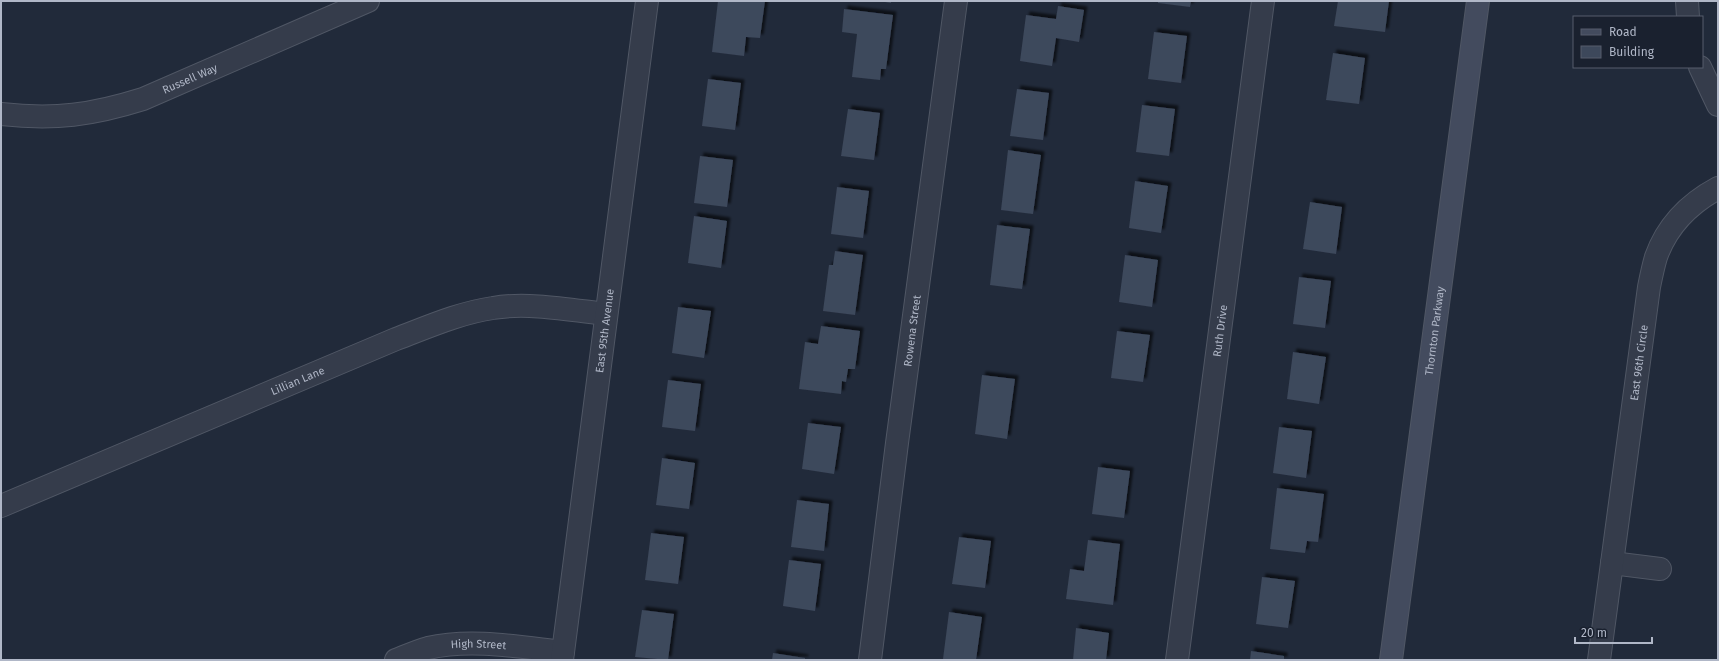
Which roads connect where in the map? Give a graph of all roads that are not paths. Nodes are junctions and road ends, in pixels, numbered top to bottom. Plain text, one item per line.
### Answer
1 (368, 1) edge
2 (647, 1) edge
3 (956, 1) edge
4 (1263, 1) edge
5 (1478, 1) edge
6 (1687, 1) edge
7 (1688, 16) edge
8 (1700, 68) edge
9 (1718, 105) edge
10 (1, 114) edge
11 (1718, 188) edge
12 (606, 314) junction
13 (1, 506) edge
14 (1612, 563) junction
15 (1660, 569) dead end
16 (562, 656) edge
17 (396, 660) edge
18 (870, 660) edge
19 (1177, 660) edge
20 (1391, 660) edge
21 (1599, 660) edge

1 - 10 street, Russell Way
2 - 12 street, East 95th Avenue
3 - 18 street, Rowena Street
4 - 19 street, Ruth Drive
5 - 20 main road, Thornton Parkway
6 - 7 street
8 - 9 street
11 - 14 street, East 96th Circle
12 - 13 street, Lillian Lane
12 - 16 street, East 95th Avenue
14 - 15 street
14 - 21 street, East 96th Circle
16 - 17 street, High Street

